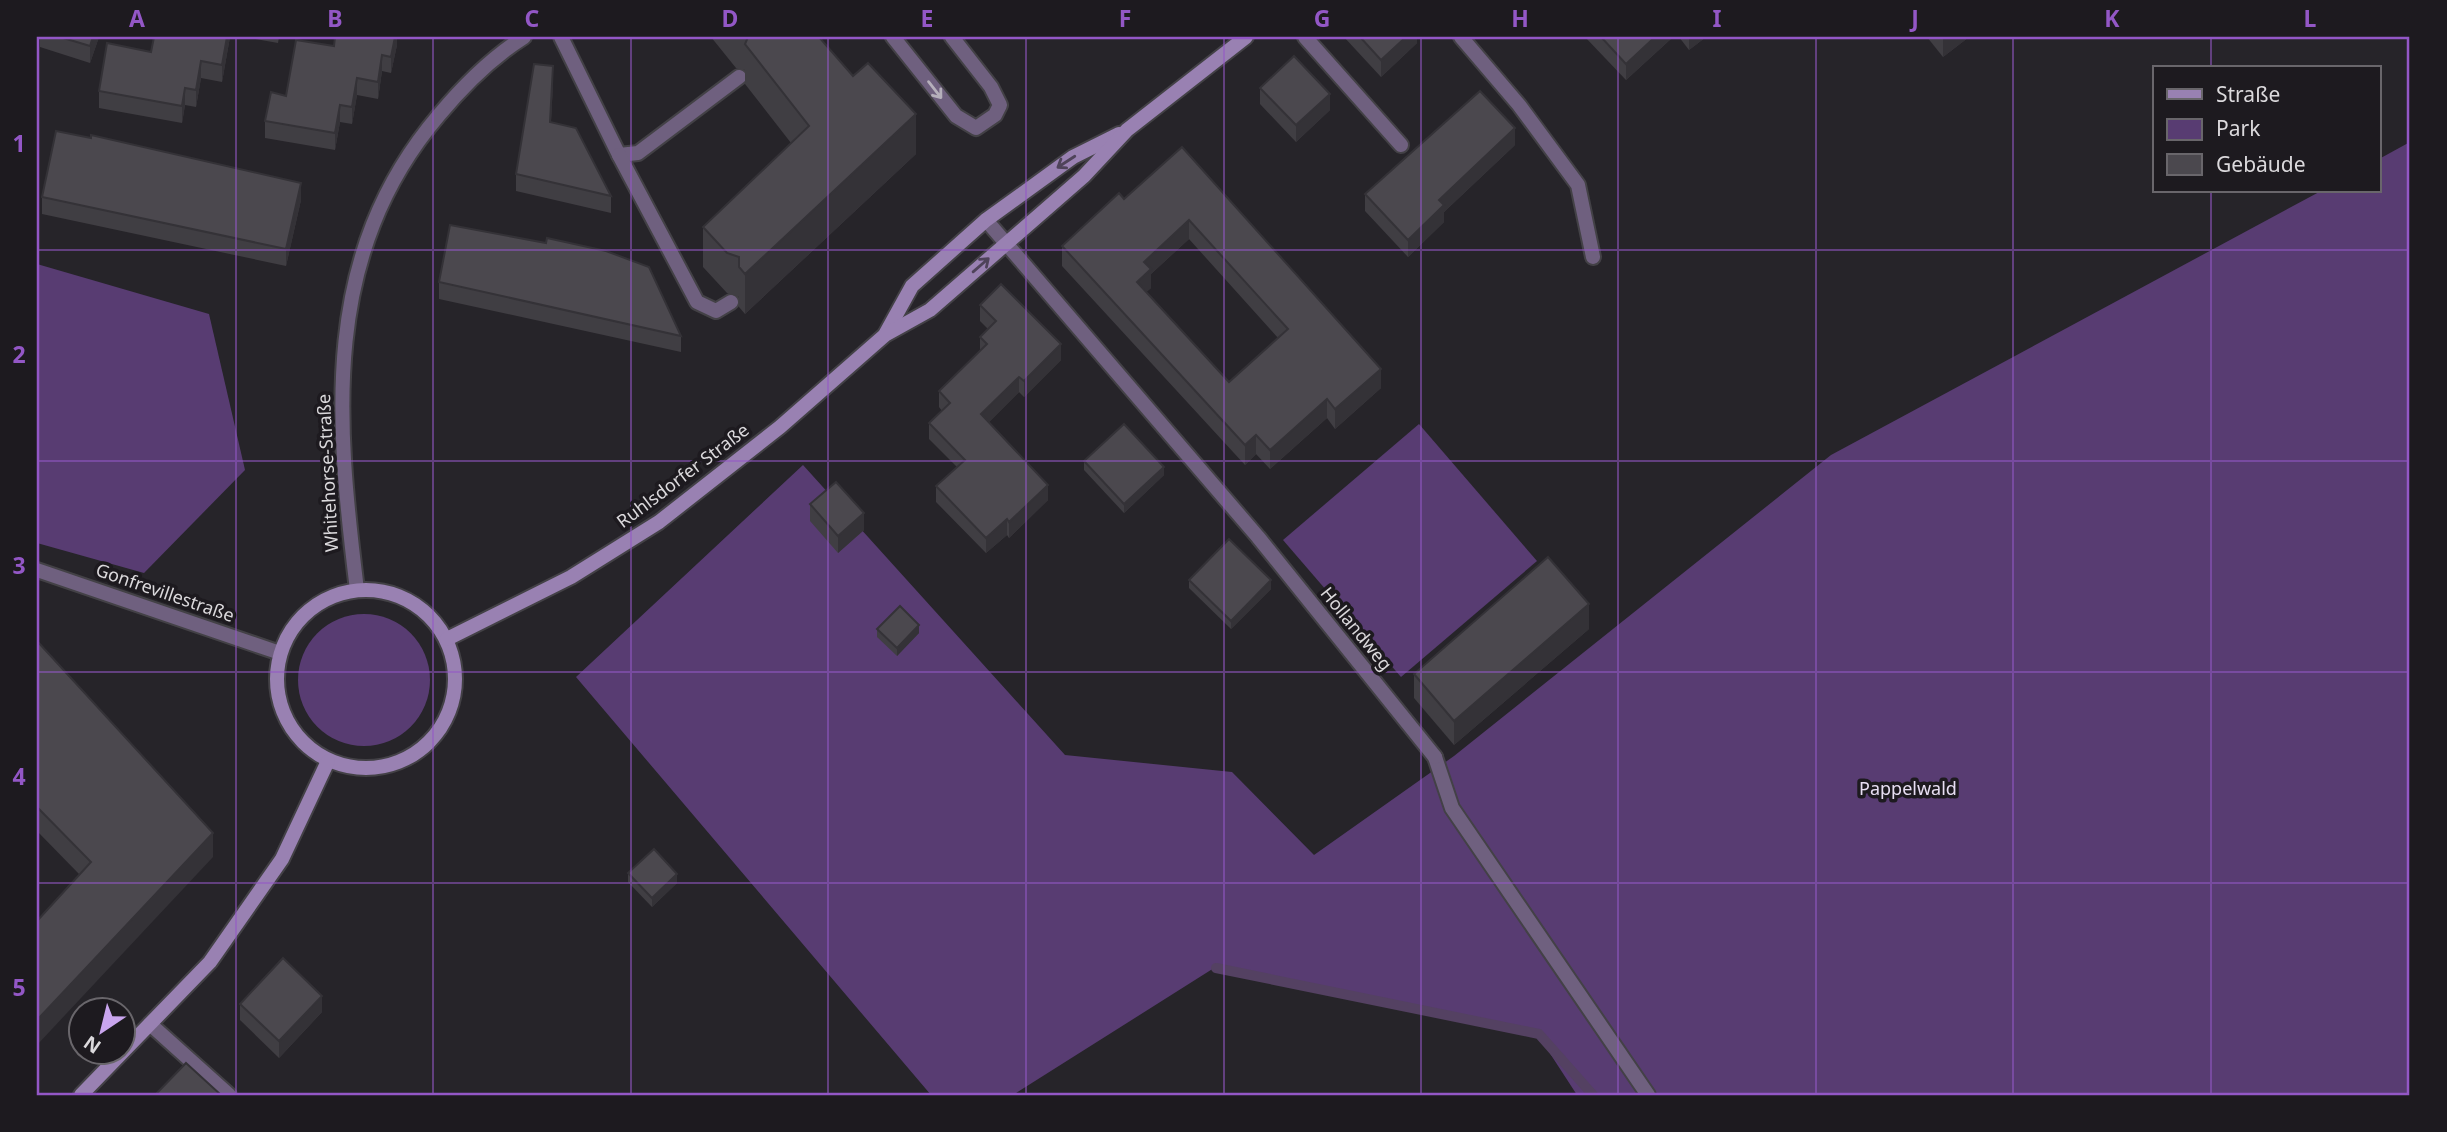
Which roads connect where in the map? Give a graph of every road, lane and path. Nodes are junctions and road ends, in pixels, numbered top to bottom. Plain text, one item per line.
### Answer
1 (524, 37) edge
2 (561, 37) edge
3 (893, 37) edge
4 (952, 37) edge
5 (1246, 37) edge
6 (1305, 37) edge
7 (1461, 37) edge
8 (739, 77) dead end
9 (1127, 130) junction
10 (1401, 145) dead end
11 (619, 155) junction
12 (986, 220) junction
13 (1006, 243) junction
14 (1593, 257) dead end
15 (731, 302) dead end
16 (886, 335) junction
17 (37, 570) edge
18 (357, 590) junction
19 (447, 639) junction
20 (280, 653) junction
21 (328, 761) junction
22 (150, 1024) junction
23 (81, 1095) edge
24 (229, 1095) edge
25 (1648, 1095) edge

1 - 18 street, Whitehorse-Straße
2 - 11 street
3 -> 4 street
5 - 9 main road, Ruhlsdorfer Straße
6 - 10 street
7 - 14 street
8 - 11 street
9 -> 12 main road, Ruhlsdorfer Straße
9 - 13 main road, Ruhlsdorfer Straße
11 - 15 street
12 - 13 street, Hollandweg
12 - 16 main road, Ruhlsdorfer Straße
16 -> 13 main road, Ruhlsdorfer Straße
13 - 25 street, Hollandweg
16 - 19 main road, Ruhlsdorfer Straße
17 - 20 street, Gonfrevillestraße
18 - 19 main road
18 - 20 main road
19 - 21 main road
20 - 21 main road
21 - 22 main road
22 - 23 main road
22 - 24 street

